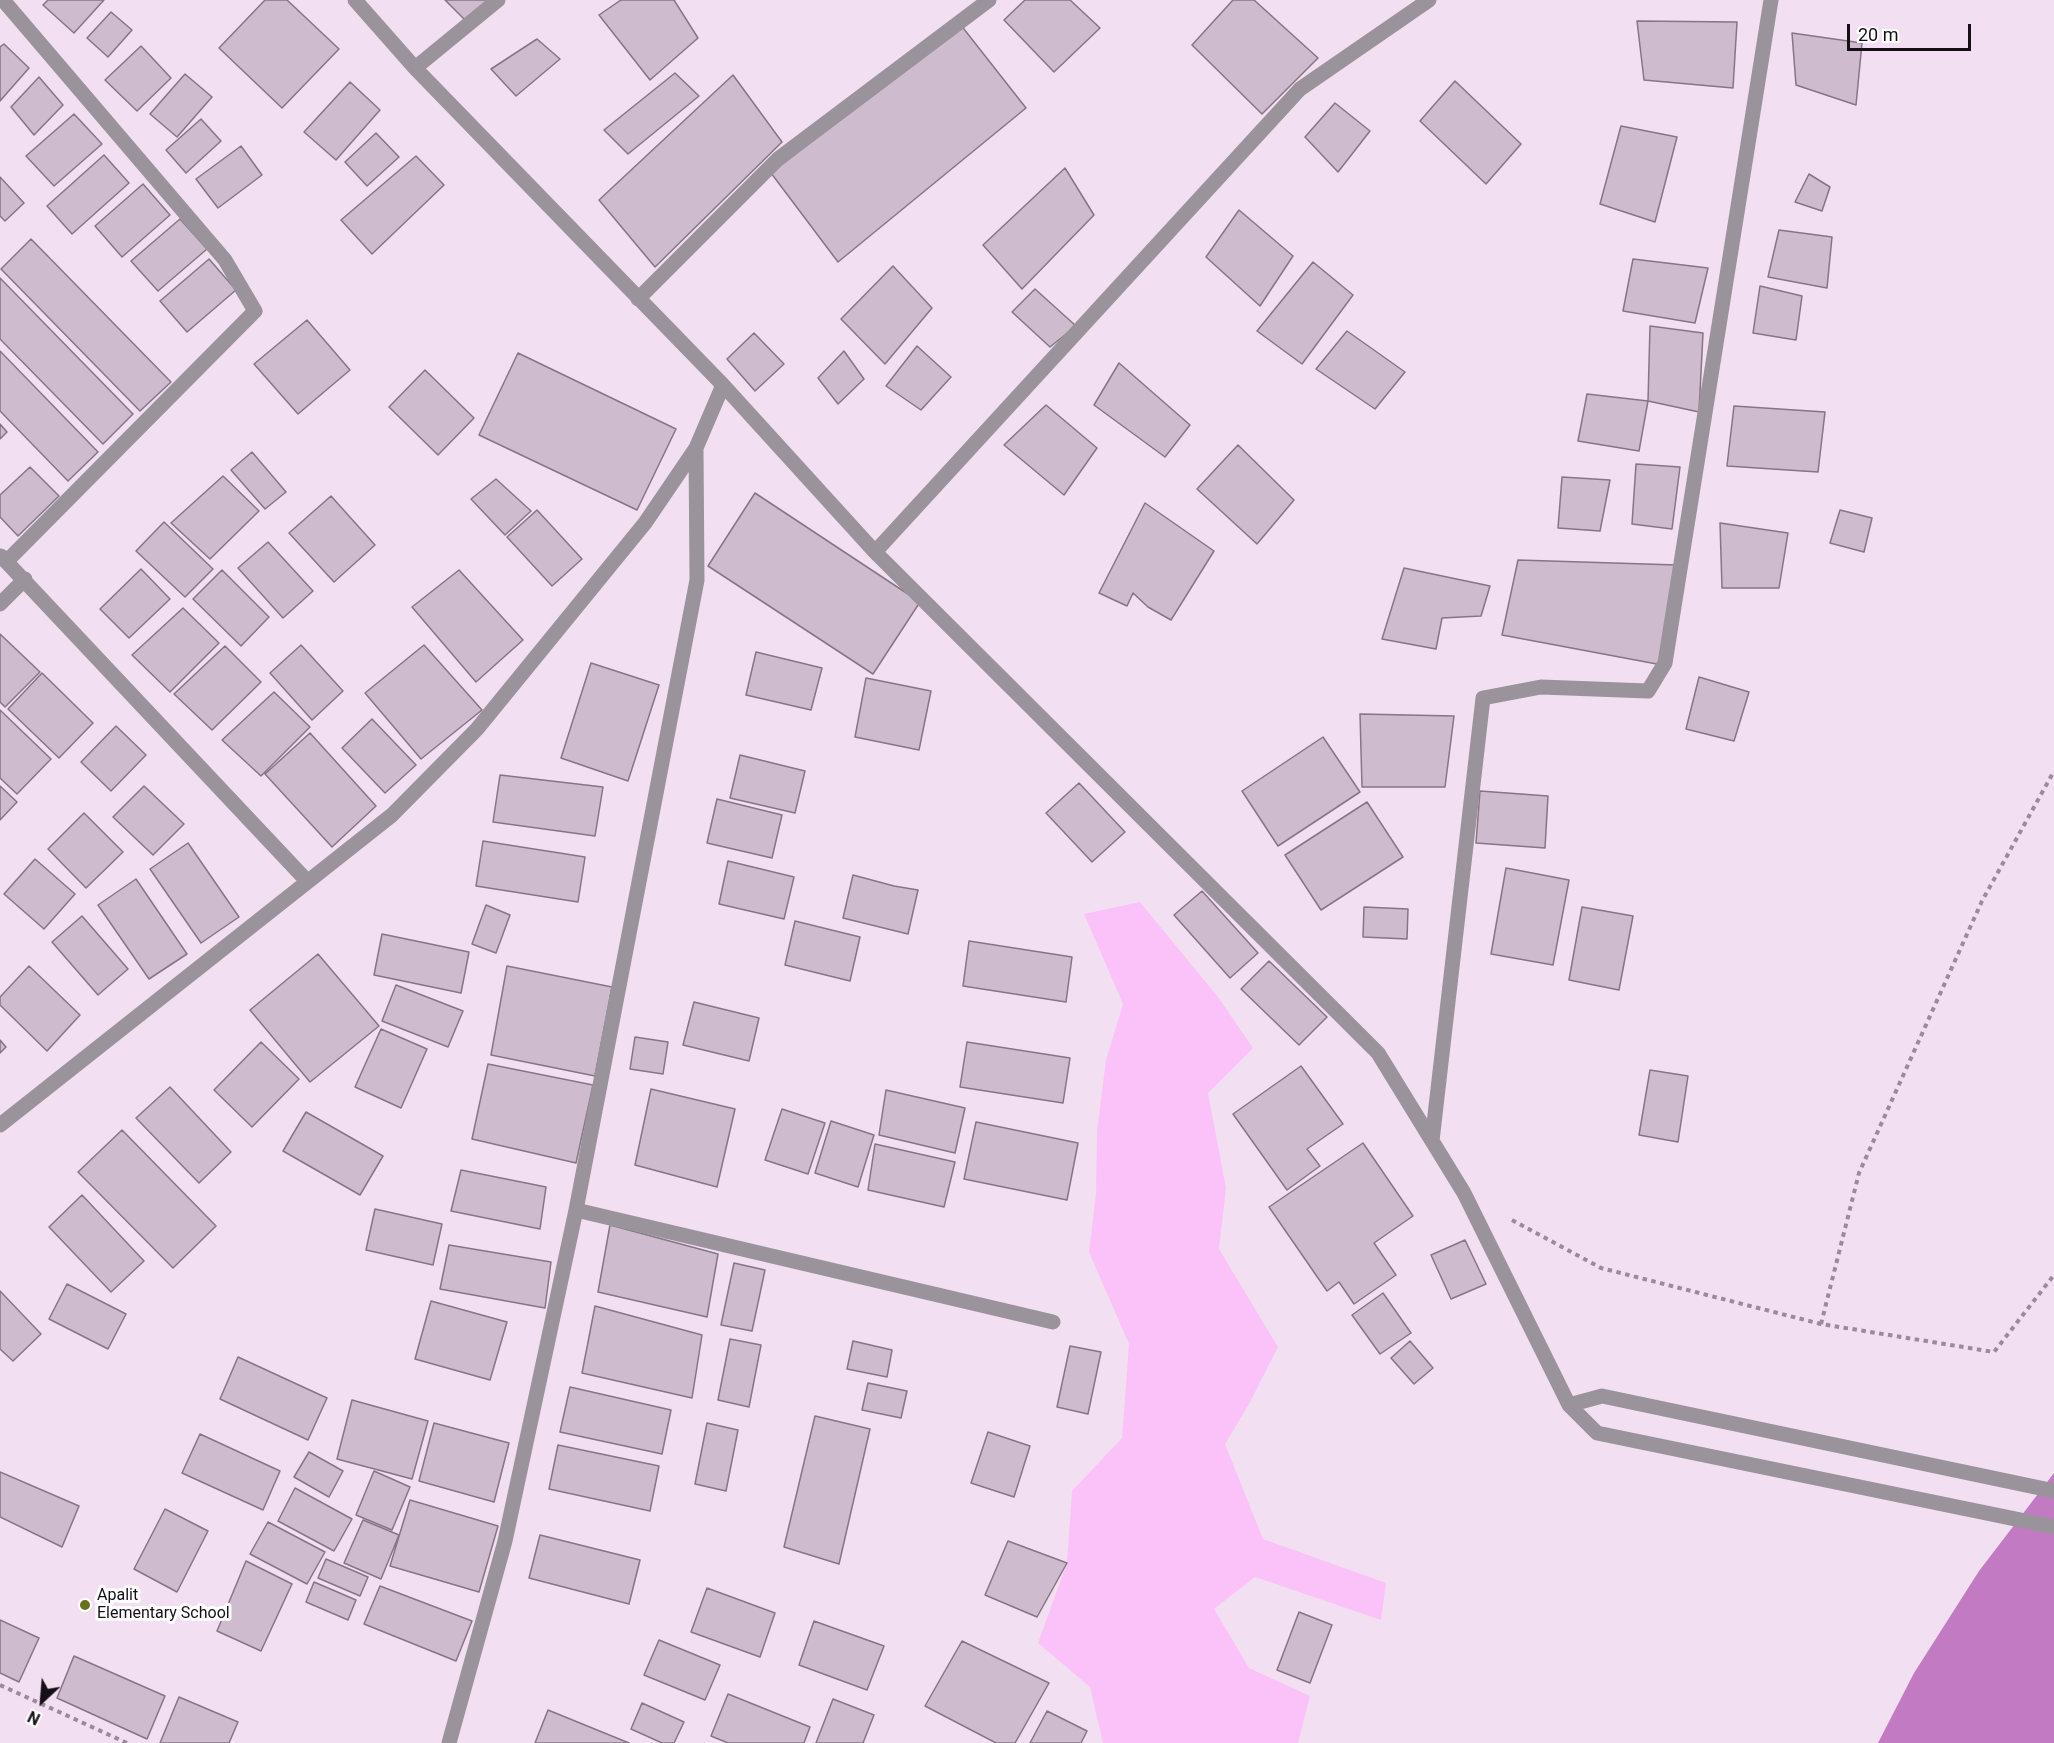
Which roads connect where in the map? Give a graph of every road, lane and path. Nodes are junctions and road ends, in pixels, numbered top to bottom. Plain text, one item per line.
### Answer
1 (3, 0) edge
2 (355, 0) edge
3 (498, 0) edge
4 (989, 0) edge
5 (1429, 0) edge
6 (1771, 0) edge
7 (415, 68) junction
8 (638, 298) junction
9 (723, 385) junction
10 (696, 448) junction
11 (875, 552) junction
12 (3, 558) edge
13 (25, 579) junction
14 (0, 604) edge
15 (2054, 771) edge
16 (307, 881) junction
17 (0, 1125) edge
18 (1432, 1141) junction
19 (1464, 1193) junction
20 (576, 1210) junction
21 (2054, 1275) edge
22 (1053, 1322) dead end
23 (1821, 1324) junction
24 (1569, 1405) junction
25 (2054, 1491) edge
26 (2054, 1527) edge
27 (0, 1685) edge
28 (127, 1743) edge
29 (449, 1743) edge

1 - 12 street
2 - 7 street
3 - 7 street
4 - 8 street
5 - 11 street
6 - 18 street
7 - 8 street
8 - 9 street
9 - 10 street
9 - 11 street
10 - 16 street
10 - 20 street
11 - 18 street
12 - 13 street
13 - 14 street
13 - 16 street
15 - 23 path
16 - 17 street
18 - 19 street
19 - 23 path
19 - 24 street
20 - 22 street
20 - 29 street
21 - 23 path
24 - 25 street
24 - 26 street
27 - 28 path

